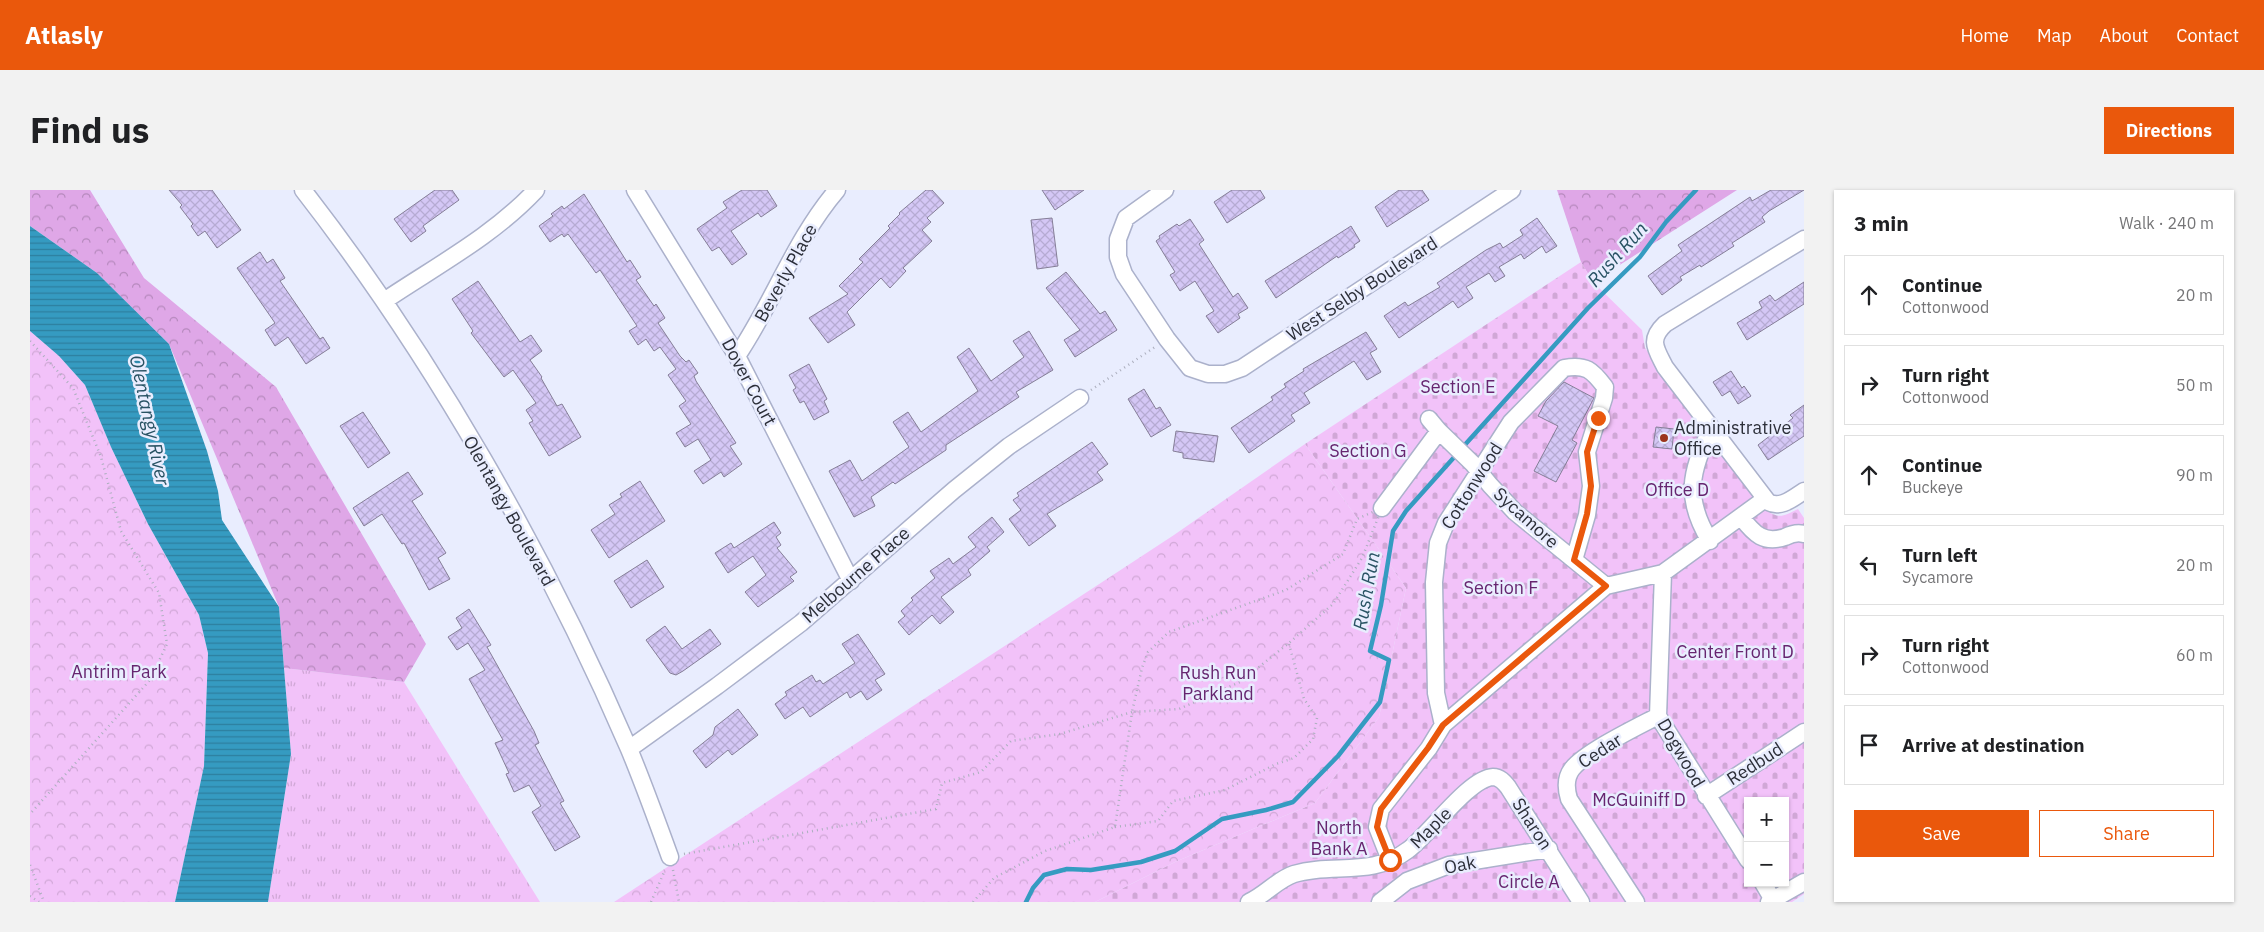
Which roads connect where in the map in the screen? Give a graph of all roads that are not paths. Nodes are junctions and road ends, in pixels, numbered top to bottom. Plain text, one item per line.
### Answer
1 (303, 190) edge
2 (536, 190) edge
3 (635, 190) edge
4 (836, 190) edge
5 (1165, 190) edge
6 (1512, 190) edge
7 (1804, 239) edge
8 (384, 301) junction
9 (736, 356) junction
10 (1080, 398) road end
11 (1711, 429) junction
12 (1479, 472) junction
13 (1804, 491) edge
14 (1765, 499) junction
15 (1382, 508) road end
16 (1742, 518) junction
17 (1804, 534) edge
18 (1710, 541) junction
19 (1574, 560) junction
20 (1663, 573) junction
21 (851, 581) junction
22 (1606, 586) junction
23 (1658, 716) junction
24 (1443, 725) junction
25 (1804, 732) edge
26 (629, 749) junction
27 (1494, 777) joint
28 (1706, 796) junction
29 (1549, 849) junction
30 (1744, 854) edge
31 (670, 857) road end
32 (1390, 860) junction
33 (1804, 882) edge
34 (1765, 887) edge
35 (1771, 901) edge
36 (1249, 902) edge
37 (1380, 902) edge
38 (1581, 902) edge
39 (1636, 902) edge

1 - 8 street, Olentangy Boulevard
2 - 8 street
3 - 9 street, Dover Court
4 - 9 street, Beverly Place
5 - 6 street, West Selby Boulevard
7 - 11 street
8 - 26 street, Olentangy Boulevard
9 - 21 street, Dover Court
10 - 21 street, Melbourne Place
11 - 14 street
11 - 18 street
12 - 15 street, Sycamore
12 - 19 street, Sycamore
12 - 19 street, Cottonwood
12 - 24 street, Cottonwood
13 - 14 street
14 - 16 street
16 - 17 street
16 - 18 street
18 - 20 street
19 - 22 street, Sycamore
20 - 22 street
20 - 23 street, Dogwood
21 - 26 street, Melbourne Place
22 - 24 street
23 - 28 street, Dogwood
23 - 39 street, Cedar
24 - 32 street
25 - 28 street, Redbud
26 - 31 street, Olentangy Boulevard
27 - 29 street, Sharon
27 - 32 street, Maple
28 - 30 street, Dogwood
29 - 37 street, Oak
29 - 38 street, Sharon
32 - 36 street, Maple
33 - 35 street
34 - 35 street

